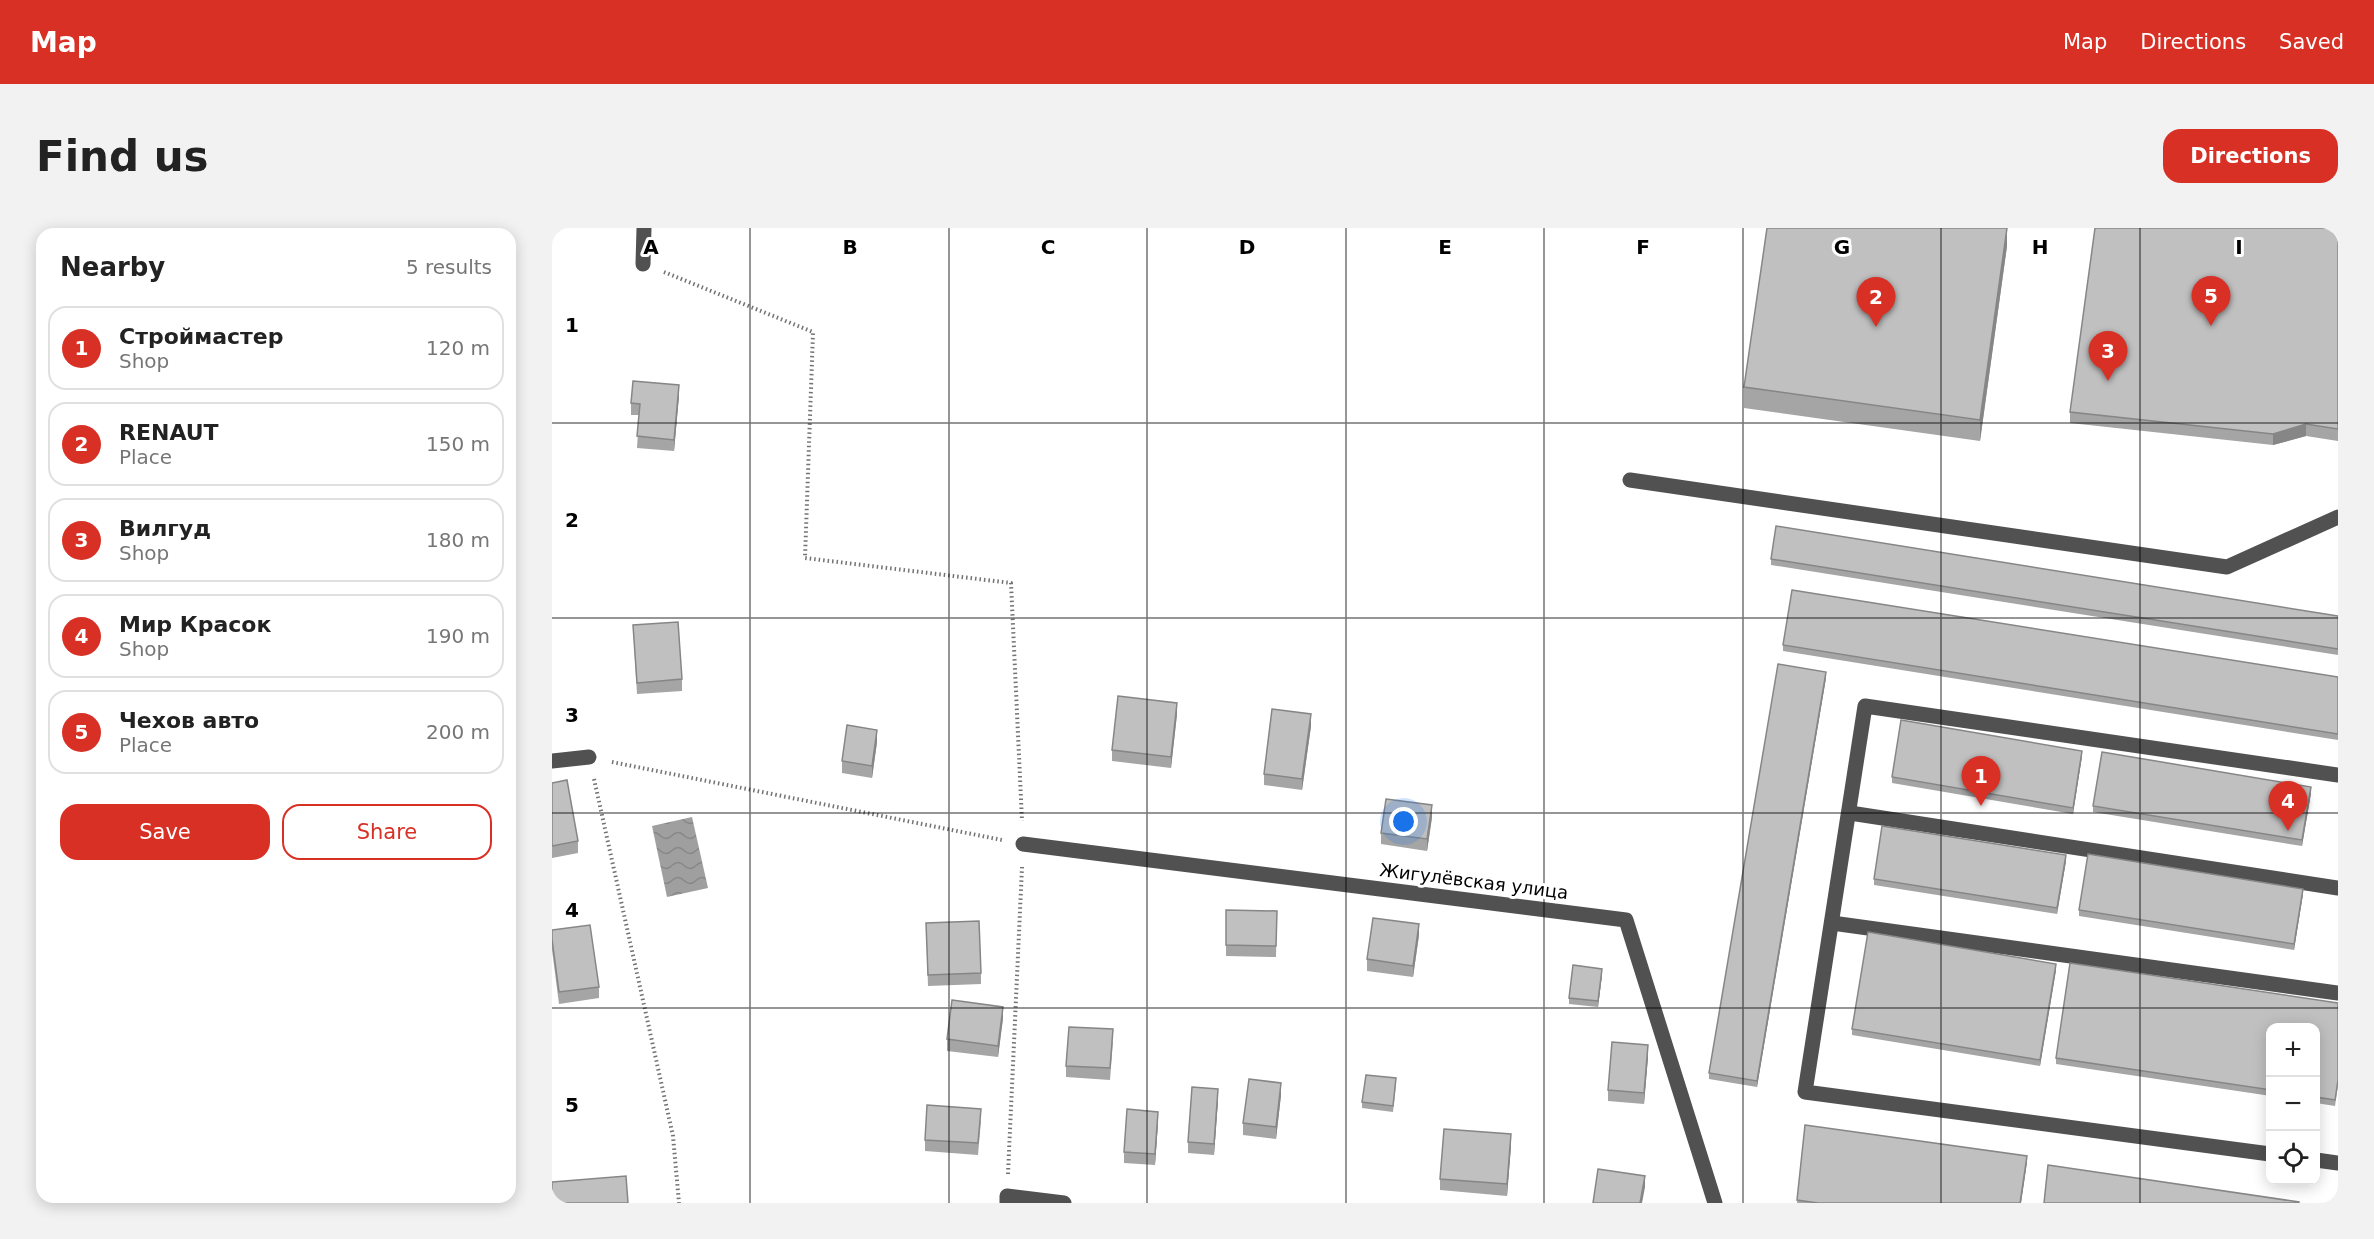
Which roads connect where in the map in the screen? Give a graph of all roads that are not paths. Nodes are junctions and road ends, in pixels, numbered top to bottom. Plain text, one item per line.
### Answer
1 (644, 228) edge
2 (643, 264) road end
3 (1630, 480) dead end
4 (2338, 517) edge
5 (589, 757) road end
6 (552, 761) edge
7 (2338, 775) edge
8 (1850, 813) junction
9 (1023, 844) road end
10 (2338, 888) edge
11 (1832, 923) junction
12 (2338, 993) edge
13 (2266, 1153) edge
14 (2320, 1161) edge
15 (2338, 1163) edge
16 (1007, 1199) edge
17 (1064, 1203) edge
18 (1715, 1203) edge

1 - 2 street
3 - 4 street
5 - 6 street
7 - 8 street
8 - 10 street
8 - 11 street
9 - 18 street, Жигулёвская улица
11 - 12 street
11 - 13 street
14 - 15 street
16 - 17 street

